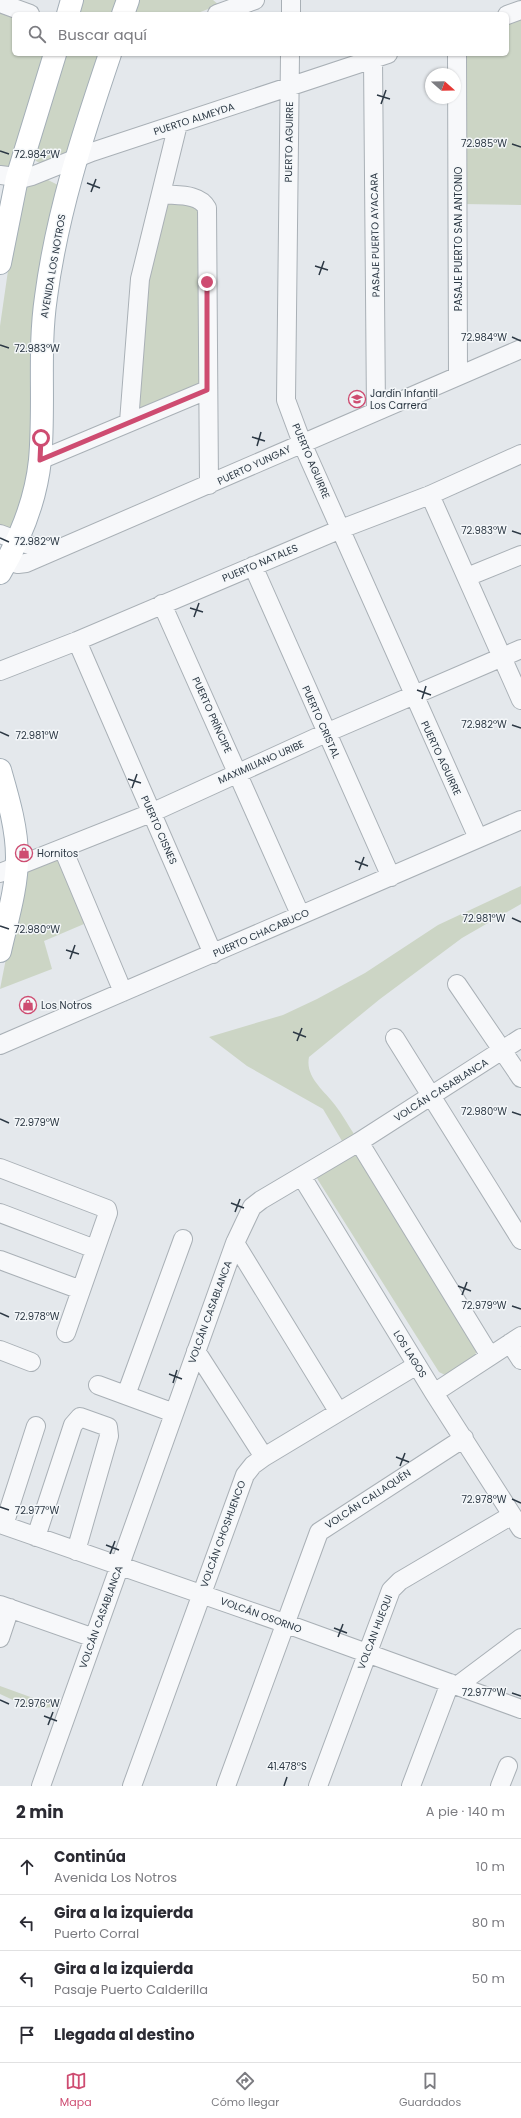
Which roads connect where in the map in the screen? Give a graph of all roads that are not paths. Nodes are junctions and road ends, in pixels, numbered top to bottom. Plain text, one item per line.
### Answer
1 (72, 0) edge
2 (128, 0) edge
3 (256, 0) edge
4 (291, 0) edge
5 (0, 4) edge
6 (521, 10) edge
7 (24, 12) edge
8 (69, 12) edge
9 (124, 12) edge
10 (223, 12) edge
11 (291, 12) edge
12 (509, 14) edge
13 (54, 56) edge
14 (109, 56) edge
15 (290, 56) edge
16 (457, 56) edge
17 (381, 57) edge
18 (290, 87) junction
19 (178, 124) junction
20 (75, 159) junction
21 (9, 176) edge
22 (161, 194) junction
23 (0, 263) edge
24 (521, 349) edge
25 (458, 376) junction
26 (207, 390) junction
27 (376, 411) junction
28 (129, 422) junction
29 (302, 443) junction
30 (521, 454) edge
31 (40, 460) junction
32 (209, 486) junction
33 (430, 495) junction
34 (341, 529) junction
35 (9, 537) edge
36 (53, 551) junction
37 (521, 555) edge
38 (2, 565) edge
39 (253, 566) junction
40 (466, 578) junction
41 (162, 604) junction
42 (77, 641) junction
43 (521, 649) edge
44 (502, 657) junction
45 (0, 671) edge
46 (413, 696) junction
47 (521, 700) edge
48 (326, 733) junction
49 (0, 770) edge
50 (237, 773) junction
51 (151, 812) junction
52 (521, 820) edge
53 (478, 838) junction
54 (63, 848) junction
55 (8, 870) edge
56 (390, 877) junction
57 (300, 914) junction
58 (0, 951) edge
59 (213, 954) junction
60 (458, 984) dead end
61 (122, 992) junction
62 (395, 1038) dead end
63 (521, 1038) edge
64 (0, 1045) edge
65 (503, 1050) junction
66 (521, 1078) edge
67 (432, 1096) junction
68 (359, 1142) junction
69 (0, 1168) edge
70 (302, 1177) junction
71 (0, 1213) edge
72 (183, 1239) dead end
73 (521, 1240) edge
74 (235, 1243) junction
75 (96, 1249) junction
76 (0, 1260) edge
77 (81, 1290) junction
78 (66, 1333) dead end
79 (516, 1340) edge
80 (0, 1350) edge
81 (196, 1351) junction
82 (490, 1356) junction
83 (521, 1360) edge
84 (31, 1362) dead end
85 (417, 1365) junction
86 (98, 1385) dead end
87 (434, 1393) junction
88 (126, 1395) junction
89 (338, 1412) junction
90 (174, 1413) junction
91 (36, 1426) dead end
92 (464, 1438) junction
93 (264, 1457) junction
94 (516, 1522) edge
95 (2, 1525) edge
96 (36, 1537) junction
97 (76, 1551) junction
98 (120, 1566) junction
99 (202, 1594) junction
100 (5, 1606) edge
101 (284, 1623) junction
102 (0, 1638) edge
103 (94, 1638) junction
104 (521, 1638) edge
105 (366, 1653) junction
106 (453, 1685) junction
107 (521, 1709) edge
108 (508, 1766) dead end
109 (41, 1786) edge
110 (132, 1786) edge
111 (226, 1786) edge
112 (318, 1786) edge
113 (412, 1786) edge
114 (500, 1786) edge

1 - 8 main road
2 - 9 main road
3 - 10 street
4 - 11 street
5 - 7 street
6 - 12 street
13 - 21 main road
14 - 20 main road, AVENIDA LOS NOTROS
15 - 18 street, PUERTO AGUIRRE
16 - 25 street, PASAJE PUERTO SAN ANTONIO
17 - 18 street, PUERTO ALMEYDA
17 - 27 street, PASAJE PUERTO AYACARA
18 - 19 street, PUERTO ALMEYDA
18 - 29 street, PUERTO AGUIRRE
19 - 20 street, PUERTO ALMEYDA
19 - 22 street
20 - 21 street, PUERTO ALMEYDA
20 - 31 main road, AVENIDA LOS NOTROS
21 - 23 main road
22 - 26 street
22 - 28 street
24 - 25 street, PUERTO YUNGAY
25 - 27 street, PUERTO YUNGAY
26 - 28 street
26 - 32 street
27 - 29 street, PUERTO YUNGAY
28 - 31 street
29 - 32 street, PUERTO YUNGAY
29 - 34 street, PUERTO AGUIRRE
30 - 33 street, PUERTO NATALES
31 - 35 main road, AVENIDA LOS NOTROS
32 - 36 street, PUERTO YUNGAY
33 - 34 street, PUERTO NATALES
33 - 40 street
34 - 39 street, PUERTO NATALES
34 - 46 street, PUERTO AGUIRRE
35 - 36 street
35 - 38 main road, AVENIDA LOS NOTROS
36 - 38 street, PUERTO YUNGAY
37 - 40 street
39 - 41 street, PUERTO NATALES
39 - 48 street, PUERTO CRISTAL
40 - 44 street
41 - 42 street, PUERTO NATALES
41 - 50 street, PUERTO PRÍNCIPE
42 - 45 street, PUERTO NATALES
42 - 51 street, PUERTO CISNES
43 - 44 street, MAXIMILIANO URIBE
44 - 46 street, MAXIMILIANO URIBE
44 - 47 street
46 - 48 street, MAXIMILIANO URIBE
46 - 53 street, PUERTO AGUIRRE
48 - 50 street, MAXIMILIANO URIBE
48 - 56 street, PUERTO CRISTAL
49 - 55 main road
50 - 51 street, MAXIMILIANO URIBE
50 - 57 street, PUERTO PRÍNCIPE
51 - 54 street, MAXIMILIANO URIBE
51 - 59 street, PUERTO CISNES
52 - 53 street, PUERTO CHACABUCO
53 - 56 street, PUERTO CHACABUCO
54 - 55 street, MAXIMILIANO URIBE
54 - 61 street
55 - 58 main road
56 - 57 street, PUERTO CHACABUCO
57 - 59 street, PUERTO CHACABUCO
59 - 61 street, PUERTO CHACABUCO
60 - 65 street
61 - 64 street, PUERTO CHACABUCO
62 - 67 street
63 - 65 street, VOLCÁN CASABLANCA
65 - 66 street
65 - 67 street, VOLCÁN CASABLANCA
67 - 68 street, VOLCÁN CASABLANCA
67 - 73 street
68 - 70 street, VOLCÁN CASABLANCA
68 - 82 street
69 - 75 street
70 - 74 street, VOLCÁN CASABLANCA
70 - 85 street, LOS LAGOS
71 - 75 street
72 - 88 street
74 - 81 street, VOLCÁN CASABLANCA
74 - 89 street
75 - 77 street
76 - 77 street
77 - 78 street
79 - 82 street
79 - 83 street
80 - 84 street
81 - 90 street, VOLCÁN CASABLANCA
81 - 93 street
82 - 87 street
85 - 87 street, LOS LAGOS
85 - 89 street, VOLCÁN CHOSHUENCO
86 - 88 street
87 - 92 street, LOS LAGOS
88 - 90 street
89 - 93 street, VOLCÁN CHOSHUENCO
90 - 98 street, VOLCÁN CASABLANCA
91 - 95 street
92 - 94 street, LOS LAGOS
92 - 101 street, VOLCÁN CALLAQUÉN
93 - 99 street, VOLCÁN CHOSHUENCO
94 - 105 street, VOLCAN HUEQUI
95 - 96 street, VOLCÁN OSORNO
96 - 97 street, VOLCÁN OSORNO
96 - 97 street
97 - 98 street, VOLCÁN OSORNO
98 - 99 street, VOLCÁN OSORNO
98 - 103 street, VOLCÁN CASABLANCA
99 - 101 street, VOLCÁN OSORNO
99 - 110 street, VOLCÁN CHOSHUENCO
100 - 102 street
100 - 103 street
101 - 105 street, VOLCÁN OSORNO
101 - 111 street, VOLCÁN CALLAQUÉN
103 - 109 street, VOLCÁN CASABLANCA
104 - 106 street
105 - 106 street, VOLCÁN OSORNO
105 - 112 street, VOLCAN HUEQUI
106 - 107 street, VOLCÁN OSORNO
106 - 113 street
108 - 114 street

